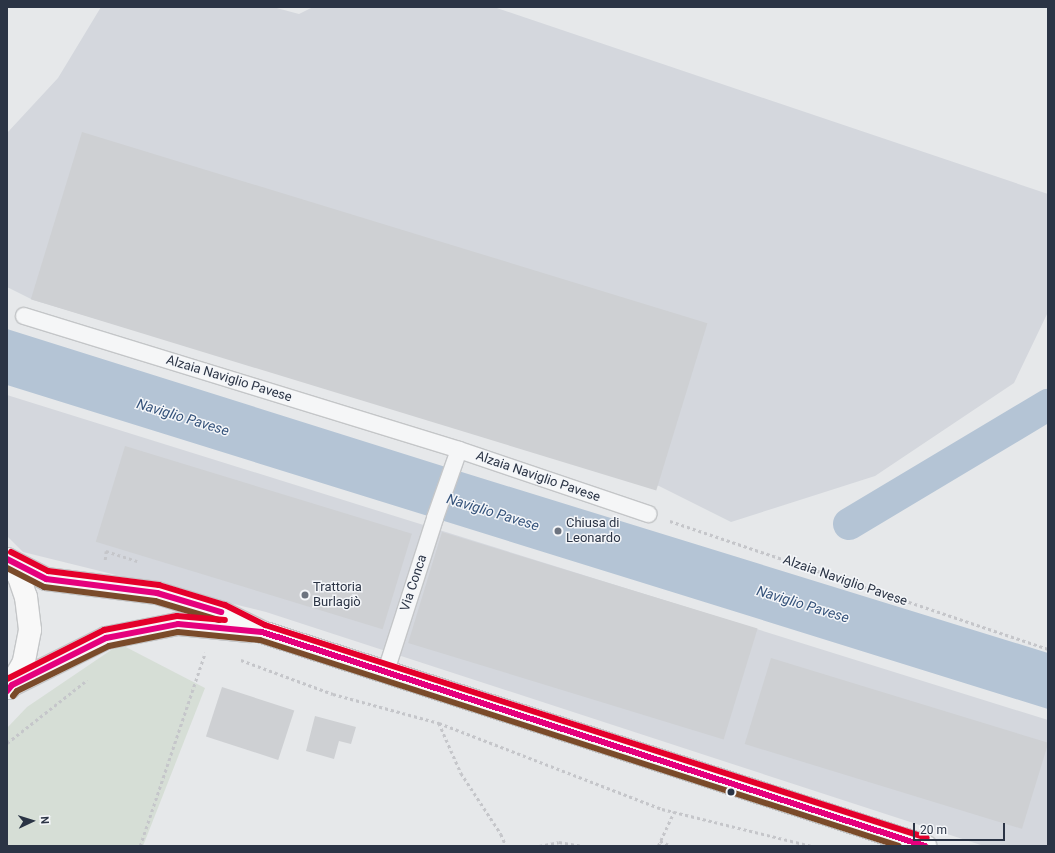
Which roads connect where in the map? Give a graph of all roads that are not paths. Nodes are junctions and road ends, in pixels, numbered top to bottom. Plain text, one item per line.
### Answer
1 (24, 316) dead end
2 (459, 450) junction
3 (648, 514) road end
4 (7, 559) edge
5 (262, 632) junction
6 (386, 671) junction
7 (9, 688) edge
8 (925, 846) edge

1 - 2 lane, Alzaia Naviglio Pavese
2 - 3 lane, Alzaia Naviglio Pavese
2 - 6 lane, Via Conca
4 - 5 main road
4 - 7 main road
5 - 6 main road
5 - 7 main road
6 - 8 main road

